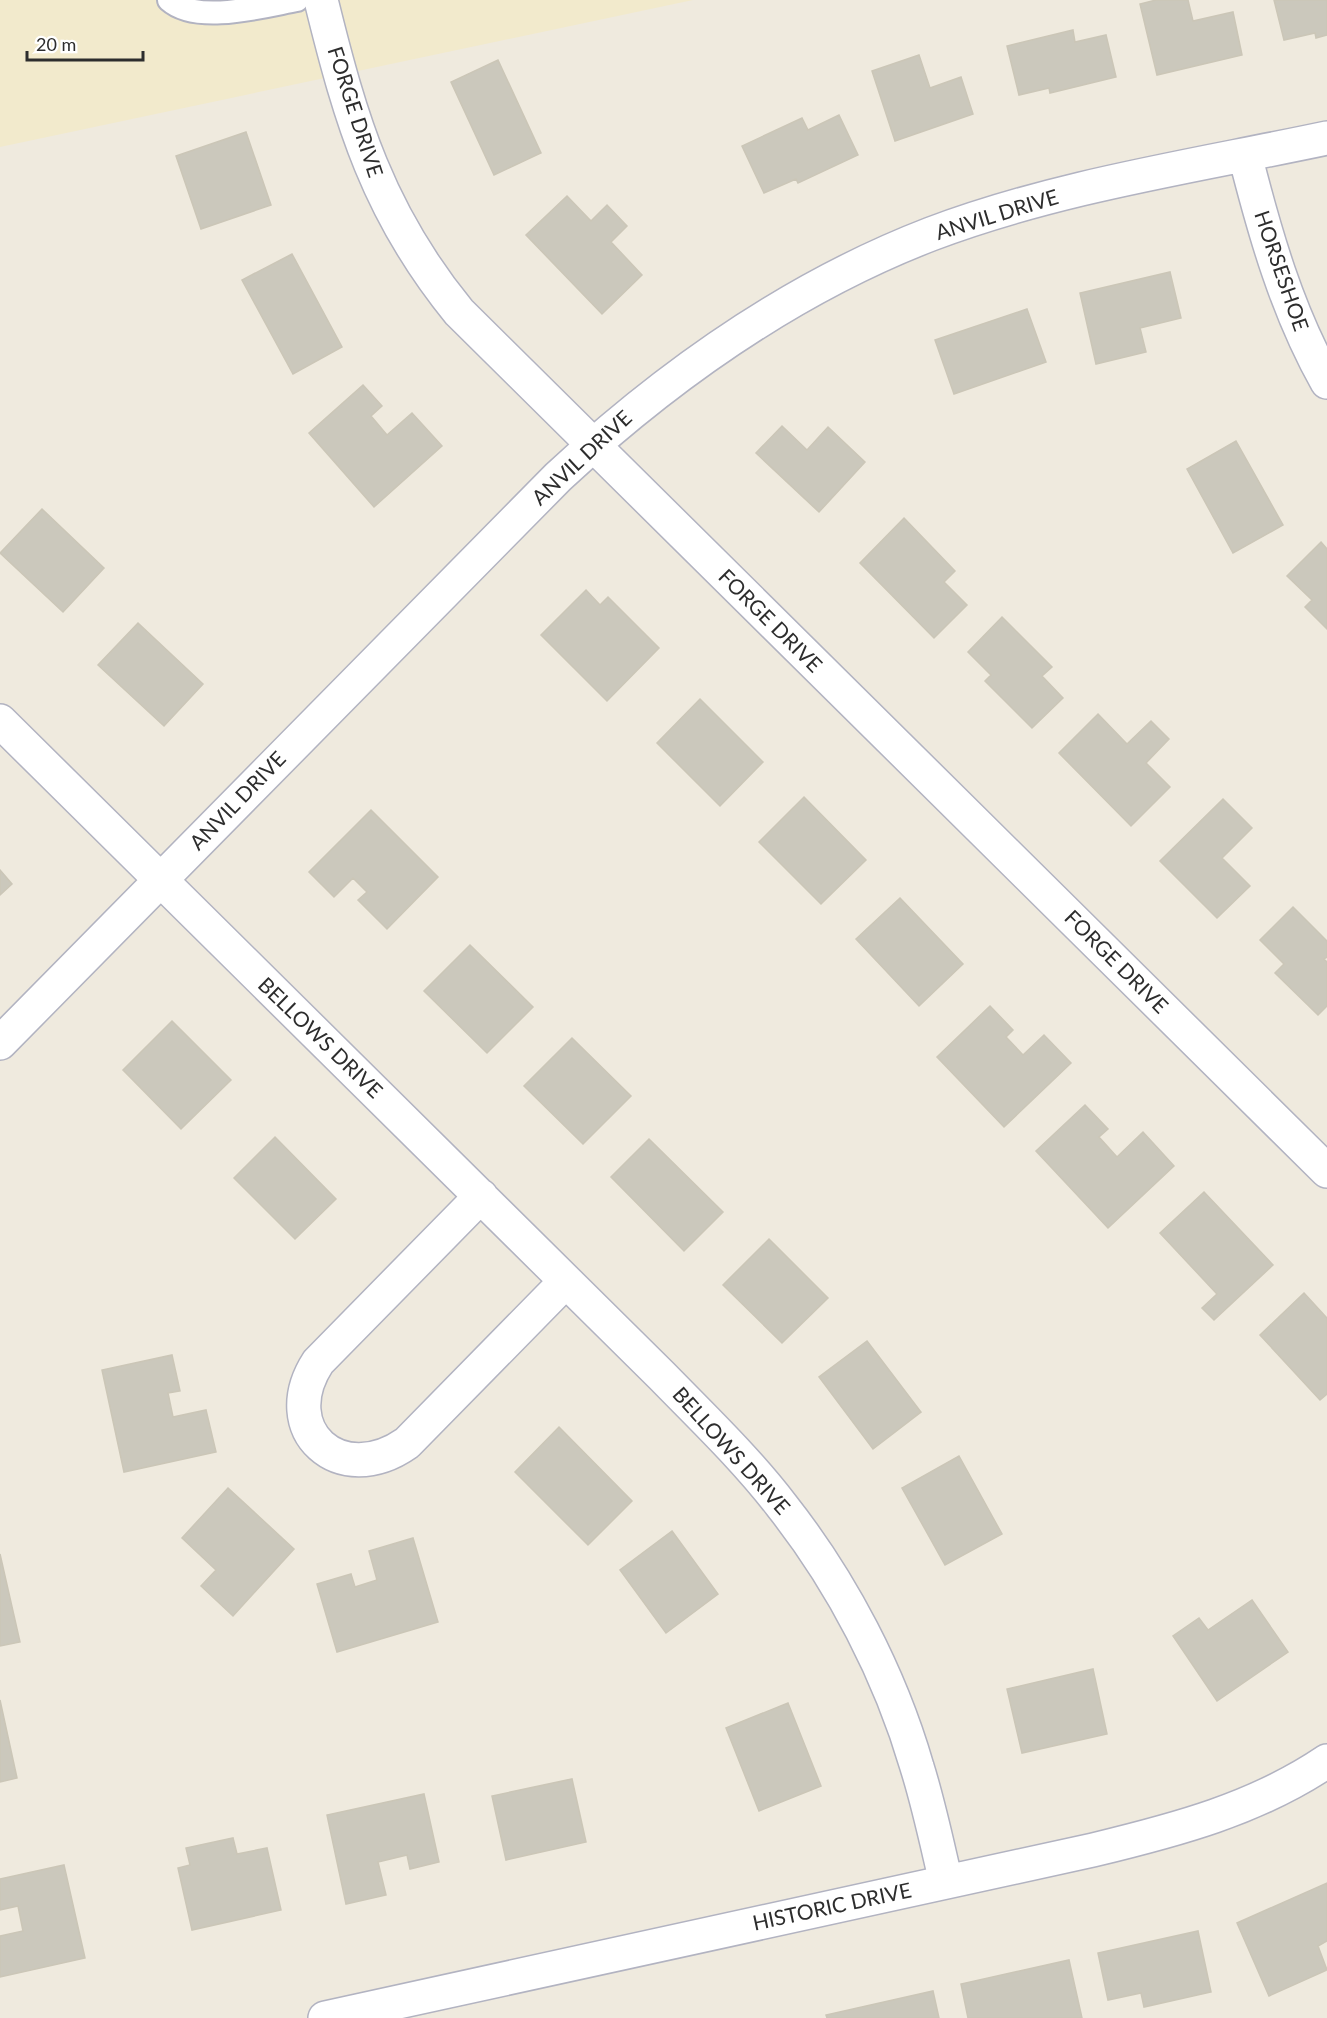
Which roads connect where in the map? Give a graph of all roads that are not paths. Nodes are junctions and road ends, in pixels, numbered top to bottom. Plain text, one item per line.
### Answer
1 (169, 0) edge
2 (297, 0) edge
3 (321, 0) edge
4 (1327, 138) edge
5 (1245, 155) junction
6 (1327, 382) edge
7 (592, 445) junction
8 (0, 721) edge
9 (159, 881) junction
10 (0, 1043) edge
11 (1327, 1171) edge
12 (481, 1196) junction
13 (566, 1281) junction
14 (1327, 1761) edge
15 (946, 1882) junction
16 (325, 2018) edge

1 - 2 lane
3 - 7 street, FORGE DRIVE
4 - 5 street, ANVIL DRIVE
5 - 6 street, HORSESHOE
5 - 7 street, ANVIL DRIVE
7 - 9 street, ANVIL DRIVE
7 - 11 street, FORGE DRIVE
8 - 9 street, BELLOWS DRIVE
9 - 10 street, ANVIL DRIVE
9 - 12 street, BELLOWS DRIVE
12 - 13 street, BELLOWS DRIVE
12 - 13 street
13 - 15 street, BELLOWS DRIVE
14 - 15 street, HISTORIC DRIVE
15 - 16 street, HISTORIC DRIVE

